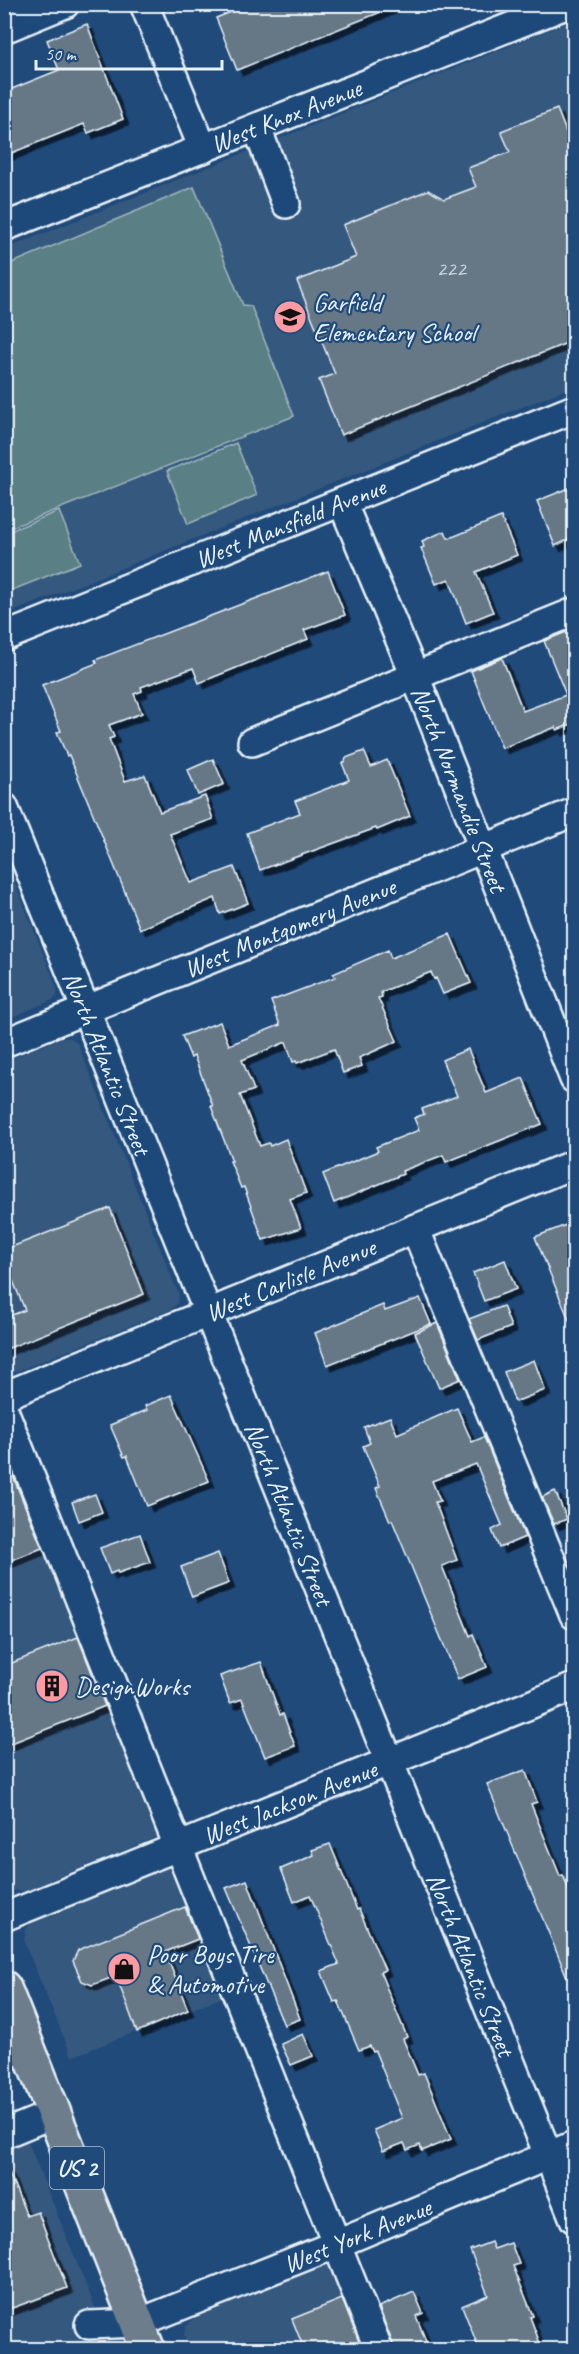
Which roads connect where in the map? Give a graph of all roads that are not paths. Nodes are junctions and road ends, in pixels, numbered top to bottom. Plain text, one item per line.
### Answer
1 (65, 4) edge
2 (144, 4) edge
3 (568, 4) edge
4 (4, 29) edge
5 (257, 128) junction
6 (203, 149) junction
7 (286, 204) dead end
8 (4, 227) edge
9 (574, 409) edge
10 (342, 502) junction
11 (574, 612) edge
12 (4, 637) edge
13 (415, 676) junction
14 (252, 742) dead end
15 (4, 807) edge
16 (574, 812) edge
17 (483, 849) junction
18 (85, 1011) junction
19 (4, 1042) edge
20 (574, 1078) edge
21 (574, 1164) edge
22 (415, 1228) junction
23 (208, 1312) junction
24 (4, 1396) edge
25 (4, 1410) edge
26 (574, 1615) edge
27 (574, 1687) edge
28 (390, 1761) junction
29 (180, 1846) junction
30 (4, 1917) edge
31 (4, 1988) edge
32 (17, 2050) edge
33 (55, 2113) junction
34 (4, 2134) edge
35 (574, 2145) edge
36 (549, 2155) junction
37 (574, 2219) edge
38 (337, 2244) junction
39 (89, 2325) dead end
40 (143, 2336) edge
41 (379, 2349) edge

1 - 4 street
2 - 6 street
3 - 5 street, West Knox Avenue
5 - 6 street, West Knox Avenue
5 - 7 street
6 - 8 street, West Knox Avenue
9 - 10 street, West Mansfield Avenue
10 - 12 street, West Mansfield Avenue
10 - 13 street, North Normandie Street
11 - 13 street
13 - 14 street
13 - 17 street, North Normandie Street
15 - 18 street, North Atlantic Street
16 - 17 street, West Montgomery Avenue
17 - 18 street, West Montgomery Avenue
17 - 20 street, North Normandie Street
18 - 19 street, West Montgomery Avenue
18 - 23 street, North Atlantic Street
21 - 22 street, West Carlisle Avenue
22 - 23 street, West Carlisle Avenue
22 - 26 street
23 - 24 street, West Carlisle Avenue
23 - 28 street, North Atlantic Street
25 - 29 street
27 - 28 street, West Jackson Avenue
28 - 29 street, West Jackson Avenue
28 - 36 street, North Atlantic Street
29 - 30 street, West Jackson Avenue
29 - 38 street
31 - 32 main road, US 2
32 - 33 main road, US 2
33 - 34 street
33 - 40 main road, US 2
35 - 36 street, West York Avenue
36 - 37 street, North Atlantic Street
36 - 38 street, West York Avenue
38 - 40 street, West York Avenue
38 - 41 street
39 - 40 street, West York Avenue

